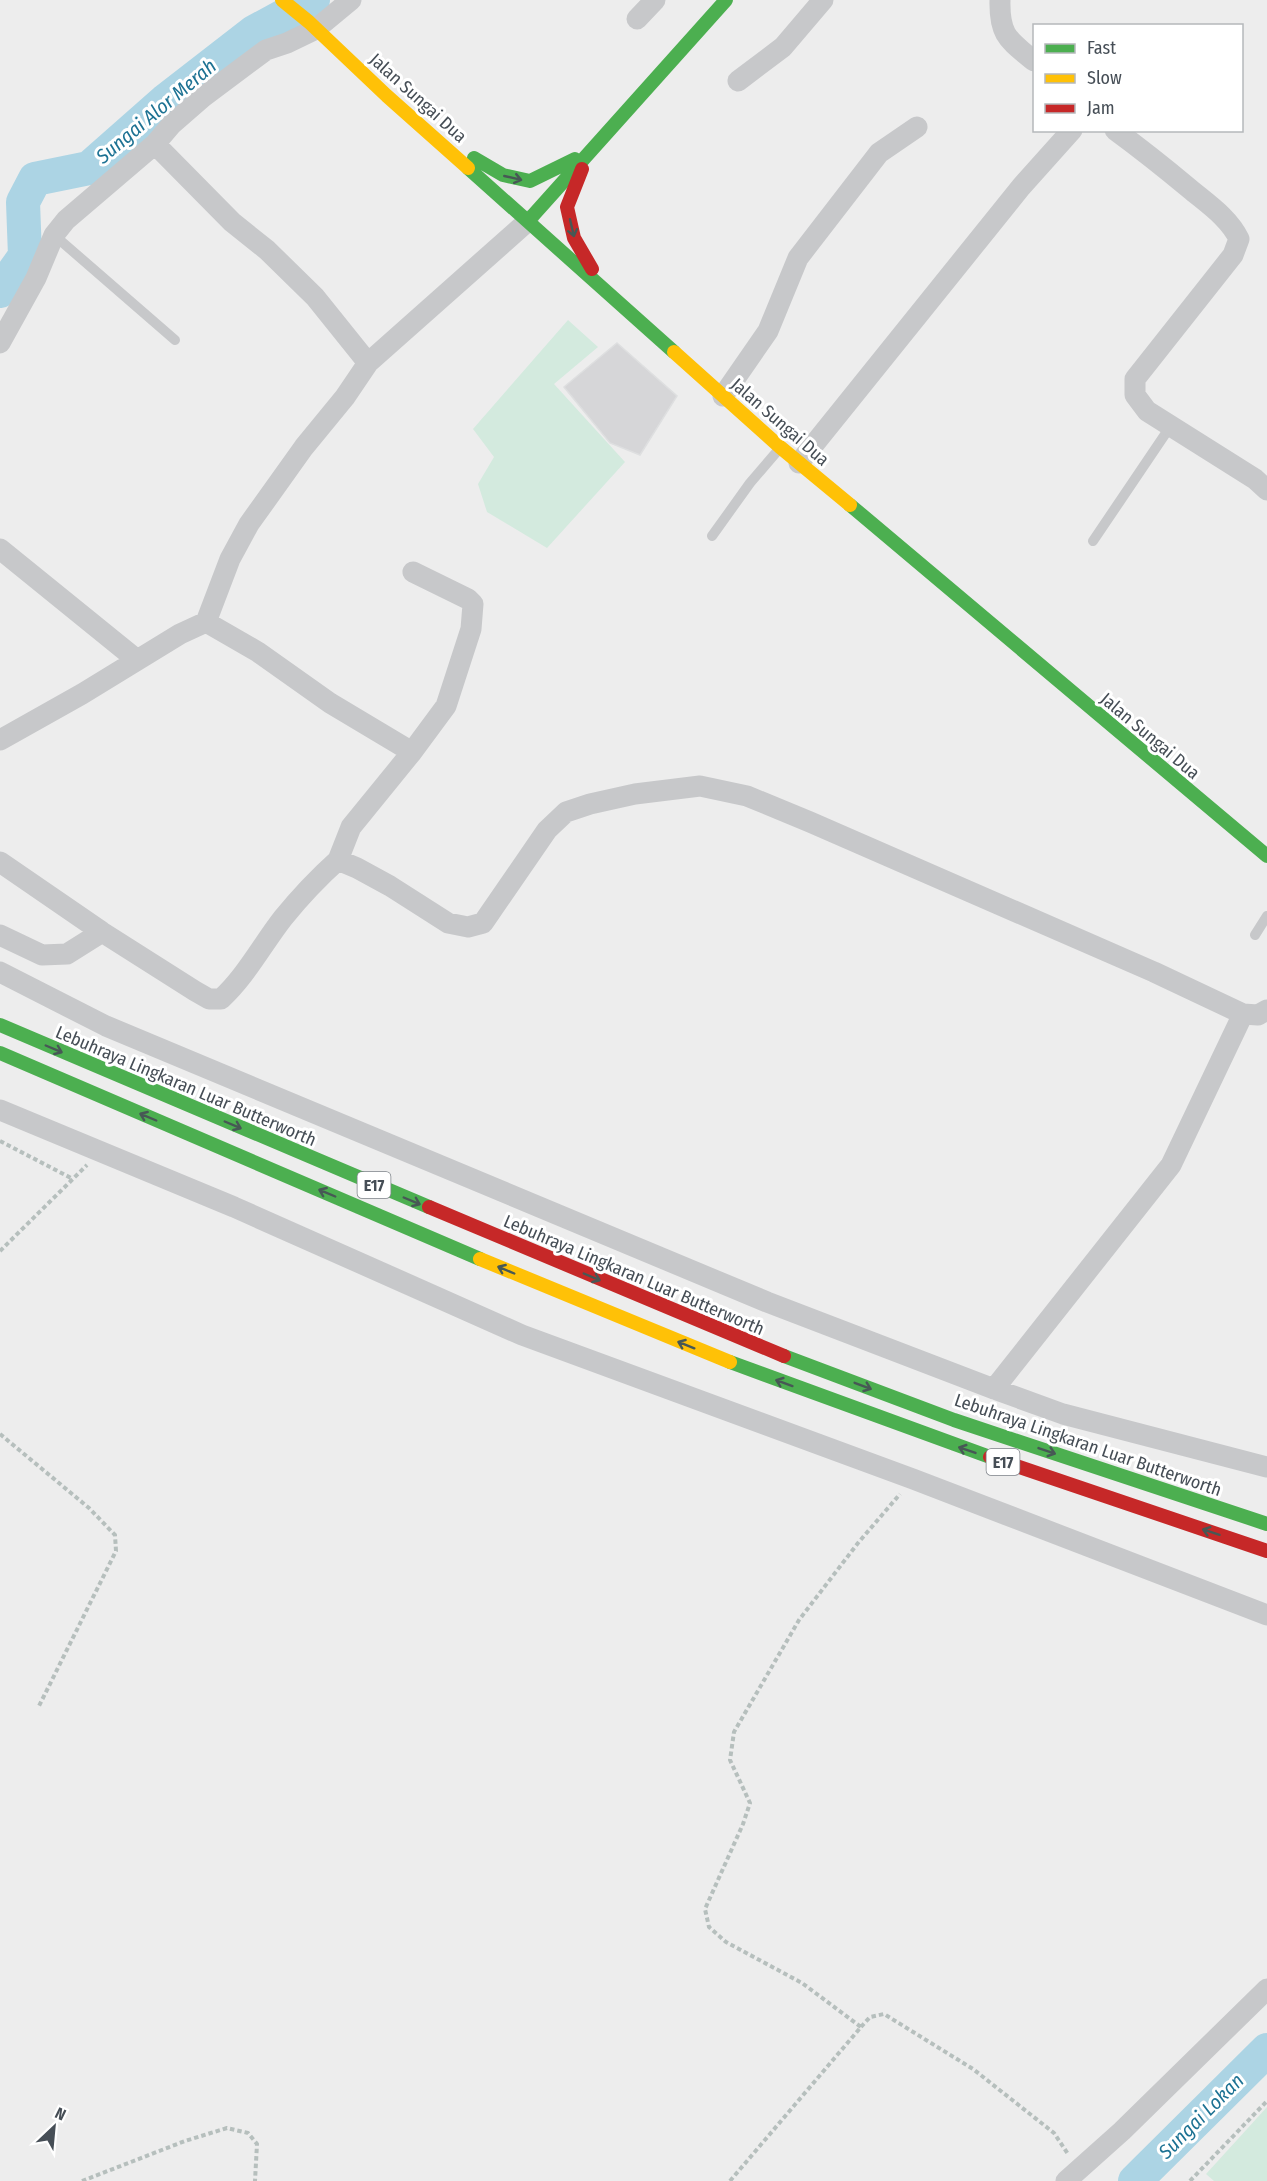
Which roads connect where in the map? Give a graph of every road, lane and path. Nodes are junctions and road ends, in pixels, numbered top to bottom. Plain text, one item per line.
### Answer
1 (282, 0) edge
2 (351, 0) edge
3 (655, 0) edge
4 (726, 0) edge
5 (823, 0) edge
6 (1000, 0) edge
7 (637, 19) dead end
8 (313, 26) junction
9 (1033, 59) edge
10 (738, 81) dead end
11 (916, 127) dead end
12 (1070, 132) edge
13 (1118, 132) edge
14 (436, 139) junction
15 (154, 144) junction
16 (588, 153) junction
17 (528, 221) junction
18 (54, 235) junction
19 (604, 289) junction
20 (175, 340) dead end
21 (0, 343) edge
22 (368, 363) junction
23 (723, 396) junction
24 (1170, 427) junction
25 (780, 447) junction
26 (799, 463) junction
27 (1267, 490) edge
28 (712, 536) dead end
29 (1094, 541) dead end
30 (0, 549) edge
31 (412, 572) dead end
32 (206, 622) junction
33 (137, 660) junction
34 (0, 740) edge
35 (412, 752) junction
36 (1267, 856) edge
37 (338, 860) junction
38 (0, 862) edge
39 (1267, 916) edge
40 (102, 932) junction
41 (0, 935) edge
42 (1255, 935) dead end
43 (0, 972) edge
44 (1267, 1010) edge
45 (1243, 1014) junction
46 (0, 1025) edge
47 (0, 1053) edge
48 (0, 1110) edge
49 (0, 1141) edge
50 (95, 1148) junction
51 (73, 1179) junction
52 (0, 1251) edge
53 (994, 1389) junction
54 (0, 1434) edge
55 (1267, 1467) edge
56 (912, 1479) junction
57 (1267, 1524) edge
58 (1267, 1551) edge
59 (1267, 1615) edge
60 (39, 1706) dead end
61 (1267, 1989) edge
62 (861, 2027) junction
63 (1267, 2101) edge
64 (1072, 2176) edge
65 (82, 2181) edge
66 (255, 2181) edge
67 (730, 2181) edge
68 (1190, 2181) edge

1 - 8 main road, Jalan Sungai Dua
2 - 8 street
3 - 7 street
4 - 16 main road
5 - 10 street
6 - 9 street
8 - 14 main road, Jalan Sungai Dua
8 - 15 street
11 - 23 street
12 - 26 street
13 - 24 street
14 -> 16 main road
14 - 17 main road, Jalan Sungai Dua
15 - 18 street
15 - 22 street
16 - 17 main road
16 -> 19 main road
17 - 19 main road, Jalan Sungai Dua
17 - 22 street
18 - 20 lane
18 - 21 street
19 - 23 main road, Jalan Sungai Dua
22 - 32 street
23 - 25 main road, Jalan Sungai Dua
24 - 27 street
24 - 29 lane
25 - 26 main road, Jalan Sungai Dua
25 - 28 lane
26 - 36 main road, Jalan Sungai Dua
30 - 33 street
31 - 35 street
32 - 33 street
32 - 35 street
33 - 34 street
35 - 37 street
37 - 40 street
37 - 45 street
38 - 40 street
39 - 42 lane
40 - 41 street
43 - 53 street
44 - 45 street
45 - 53 street
46 -> 57 main road, Lebuhraya Lingkaran Luar Butterworth / E17
58 -> 47 main road, E17
48 - 50 street
49 - 51 path
50 - 51 path
50 - 56 street
51 - 52 path
53 - 55 street
54 - 60 path
56 - 59 street
56 - 62 path
61 - 64 street
62 - 64 path
62 - 67 path
63 - 68 path
65 - 66 path

